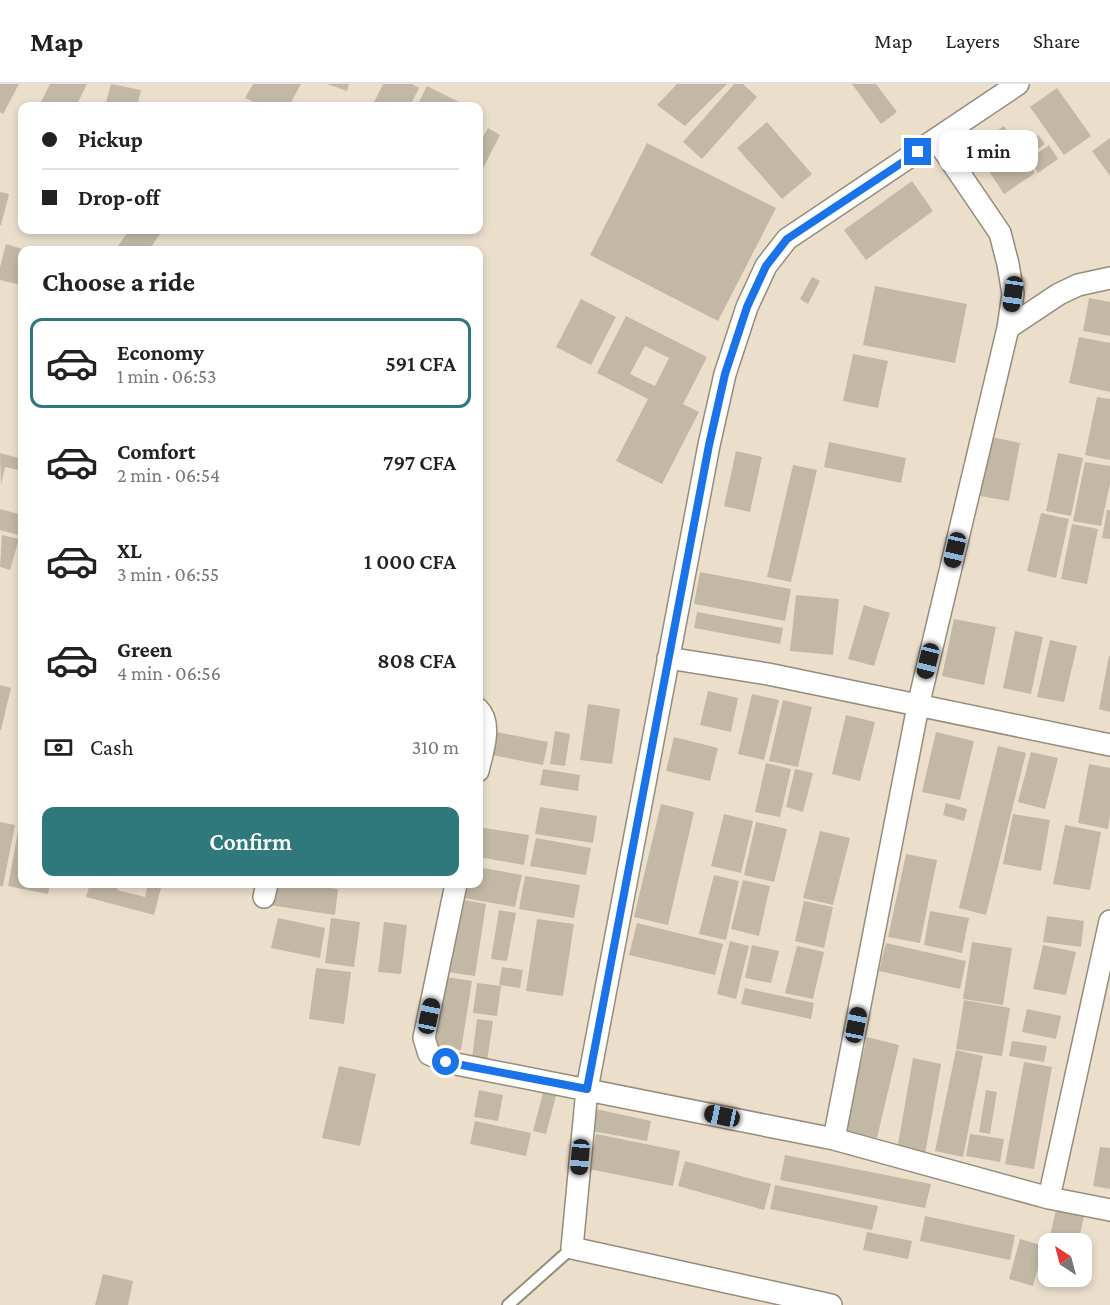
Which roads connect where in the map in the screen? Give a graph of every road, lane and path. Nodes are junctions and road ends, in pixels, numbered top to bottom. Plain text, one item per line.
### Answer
1 (1018, 84) edge
2 (936, 139) junction
3 (1110, 278) edge
4 (1008, 328) junction
5 (668, 658) junction
6 (918, 706) junction
7 (483, 713) edge
8 (1110, 745) edge
9 (483, 748) edge
10 (455, 888) edge
11 (1110, 921) edge
12 (587, 1089) junction
13 (834, 1139) junction
14 (1049, 1198) junction
15 (1110, 1210) edge
16 (572, 1248) junction
17 (508, 1305) edge
18 (831, 1305) edge

1 - 2 street
2 - 4 street
2 - 5 street
3 - 4 street
4 - 6 street
5 - 6 street
5 - 12 street
6 - 8 street
6 - 13 street
7 - 9 street
10 - 12 street
11 - 14 street
12 - 13 street
12 - 16 street
13 - 14 street
14 - 15 street
16 - 17 lane
16 - 18 street

